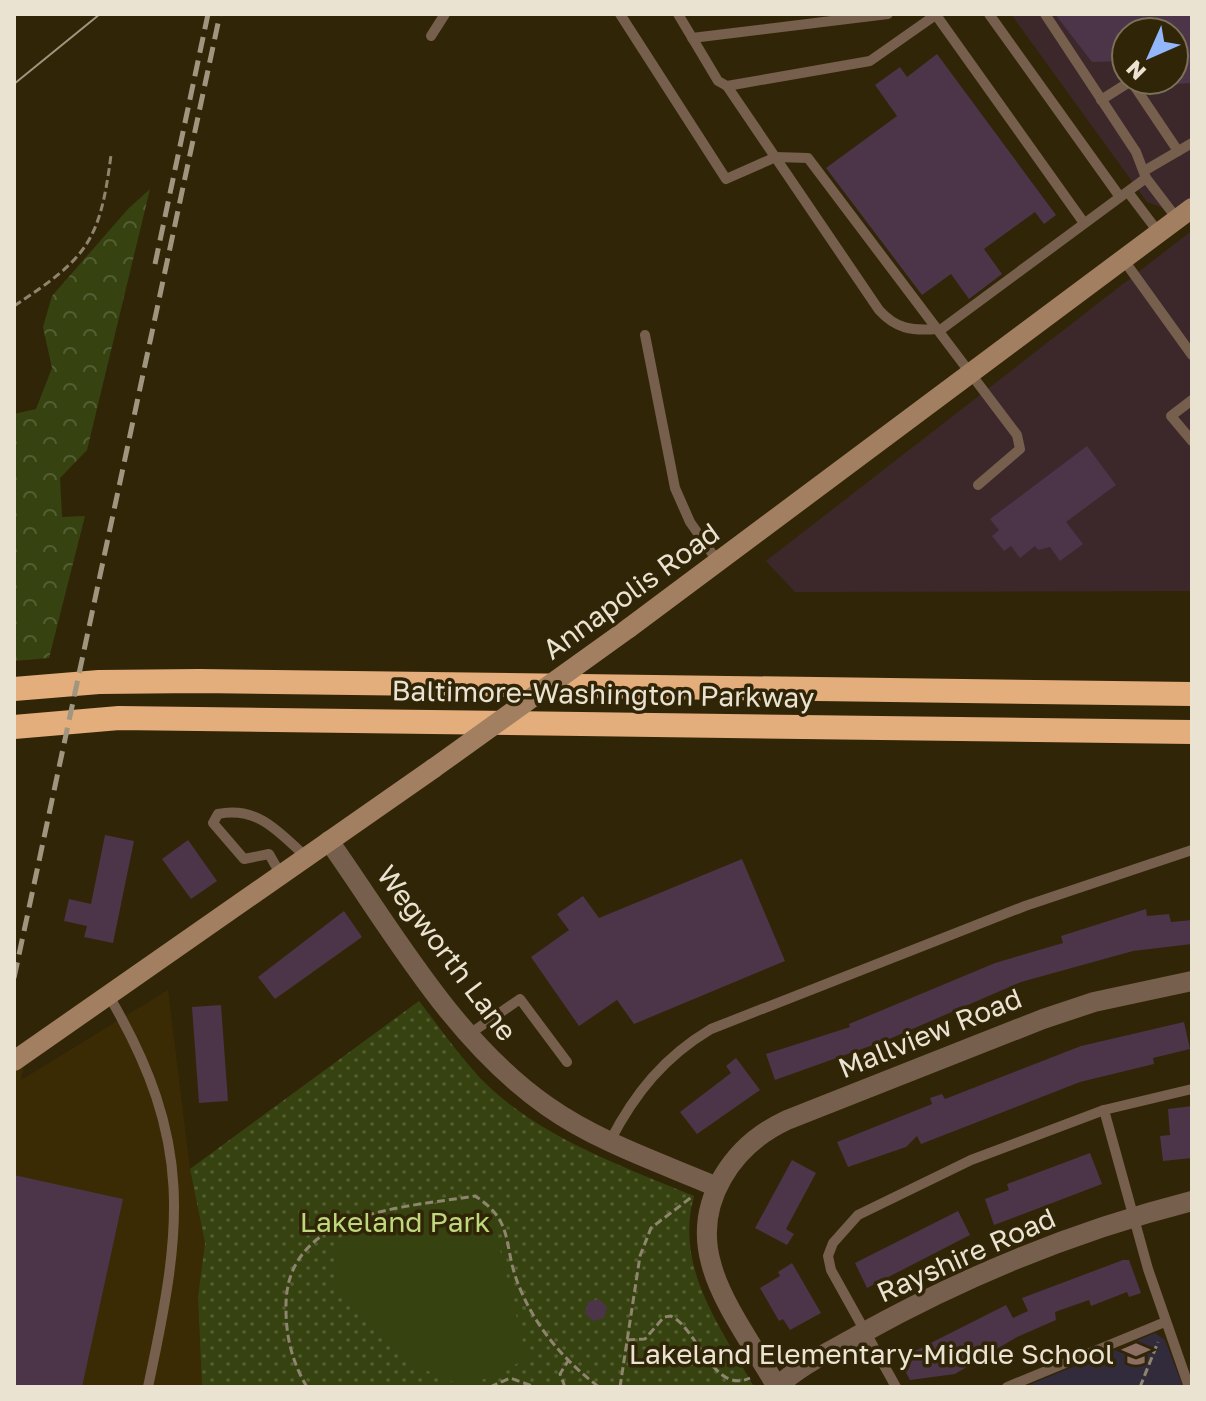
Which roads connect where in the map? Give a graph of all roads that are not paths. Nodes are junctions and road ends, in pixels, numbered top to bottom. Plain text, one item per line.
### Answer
1 (436, 14) edge
2 (445, 14) edge
3 (620, 14) edge
4 (678, 14) edge
5 (888, 14) edge
6 (934, 14) edge
7 (989, 14) edge
8 (1045, 14) edge
9 (692, 38) junction
10 (727, 86) junction
11 (1101, 100) junction
12 (1192, 143) edge
13 (1178, 151) junction
14 (776, 157) junction
15 (1145, 174) junction
16 (1124, 194) junction
17 (1185, 214) edge
18 (1084, 223) junction
19 (1159, 233) junction
20 (1123, 259) junction
21 (938, 330) junction
22 (645, 335) dead end
23 (1192, 355) edge
24 (970, 374) junction
25 (1192, 400) edge
26 (1192, 441) edge
27 (978, 485) dead end
28 (718, 562) junction
29 (14, 689) edge
30 (1192, 694) edge
31 (14, 727) edge
32 (1192, 732) edge
33 (329, 841) junction
34 (1192, 850) edge
35 (306, 857) junction
36 (281, 875) junction
37 (1192, 981) edge
38 (109, 996) junction
39 (468, 1035) junction
40 (14, 1061) edge
41 (567, 1062) dead end
42 (1192, 1089) edge
43 (1104, 1110) junction
44 (610, 1141) junction
45 (707, 1190) junction
46 (1192, 1201) edge
47 (1134, 1216) junction
48 (1165, 1322) junction
49 (865, 1332) junction
50 (148, 1387) edge
51 (777, 1387) edge
52 (896, 1387) edge
53 (1007, 1387) edge
54 (1189, 1387) edge

1 - 2 lane
3 - 14 lane
4 - 9 lane
5 - 9 lane
6 - 10 lane
6 - 18 lane
7 - 16 lane
8 - 11 lane
9 - 10 lane
10 - 14 lane
11 - 13 lane
11 - 15 lane
12 - 13 lane
13 - 15 lane
14 - 21 lane
14 - 21 lane
15 - 16 lane
15 - 17 lane
16 - 18 lane
16 - 19 lane
17 - 19 main road, Annapolis Road
18 - 21 lane
19 - 20 main road, Annapolis Road
20 - 23 lane
20 - 24 main road, Annapolis Road
21 - 24 lane
22 - 28 lane
24 - 27 lane
24 - 28 main road, Annapolis Road
25 - 26 lane
28 - 33 main road, Annapolis Road, bridge
29 - 30 highway, Baltimore-Washington Parkway
31 - 32 highway, Baltimore-Washington Parkway
33 - 35 main road, Annapolis Road
33 - 39 street, Wegworth Lane
34 - 44 lane
35 - 36 main road, Annapolis Road
35 - 36 lane
36 - 38 main road, Annapolis Road
37 - 45 street, Mallview Road
38 - 40 main road, Annapolis Road
38 - 50 lane
39 - 41 lane
39 - 44 street, Wegworth Lane
42 - 43 lane
43 - 47 lane
43 - 49 lane
44 - 45 street, Wegworth Lane
45 - 51 street
46 - 47 street, Rayshire Road
47 - 48 lane
47 - 49 street, Rayshire Road
48 - 53 lane
48 - 54 lane
49 - 51 street, Rayshire Road
49 - 52 lane

